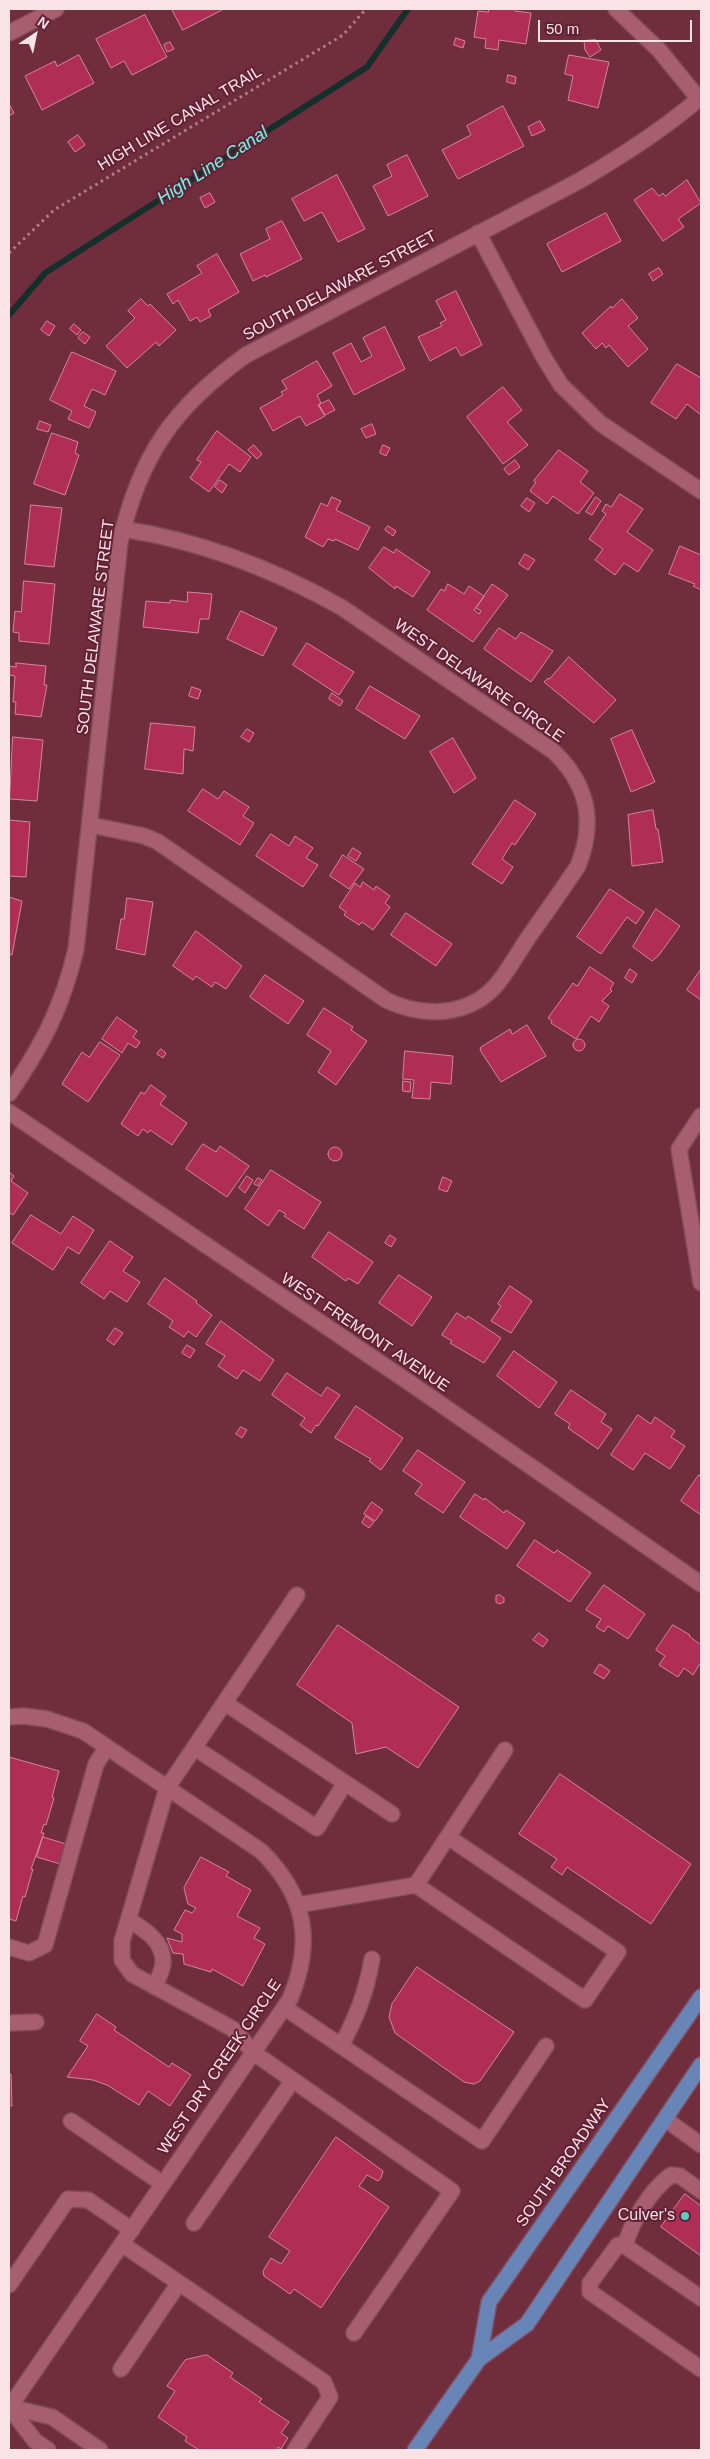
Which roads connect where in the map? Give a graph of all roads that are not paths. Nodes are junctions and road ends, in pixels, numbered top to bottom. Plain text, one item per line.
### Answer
1 (56, 9) edge
2 (616, 9) edge
3 (9, 33) edge
4 (700, 98) edge
5 (478, 233) junction
6 (701, 491) edge
7 (123, 529) junction
8 (91, 826) junction
9 (9, 1094) edge
10 (9, 1112) edge
11 (699, 1124) edge
12 (696, 1216) edge
13 (701, 1283) edge
14 (701, 1584) edge
15 (298, 1595) dead end
16 (225, 1703) junction
17 (9, 1717) edge
18 (107, 1748) junction
19 (195, 1748) junction
20 (505, 1750) dead end
21 (346, 1783) junction
22 (168, 1788) junction
23 (392, 1814) dead end
24 (448, 1837) junction
25 (416, 1885) junction
26 (298, 1905) junction
27 (129, 1920) junction
28 (9, 1947) edge
29 (372, 1959) dead end
30 (155, 1987) junction
31 (701, 1997) edge
32 (285, 2008) junction
33 (36, 2022) dead end
34 (9, 2023) edge
35 (341, 2046) junction
36 (546, 2046) dead end
37 (254, 2053) junction
38 (701, 2065) edge
39 (294, 2080) junction
40 (665, 2119) junction
41 (71, 2121) dead end
42 (701, 2145) edge
43 (164, 2184) junction
44 (701, 2191) edge
45 (194, 2223) dead end
46 (132, 2230) junction
47 (122, 2244) junction
48 (625, 2246) junction
49 (179, 2283) junction
50 (9, 2285) edge
51 (701, 2298) edge
52 (354, 2333) dead end
53 (479, 2359) junction
54 (121, 2369) dead end
55 (701, 2369) edge
56 (9, 2407) edge
57 (48, 2450) edge
58 (100, 2450) edge
59 (295, 2450) edge
60 (415, 2450) edge

1 - 3 street
2 - 4 street
4 - 5 street, SOUTH DELAWARE STREET
5 - 6 street
5 - 7 street, SOUTH DELAWARE STREET
7 - 8 street, SOUTH DELAWARE STREET
7 - 8 street, WEST DELAWARE CIRCLE
8 - 9 street, SOUTH DELAWARE STREET
10 - 14 street, WEST FREMONT AVENUE
11 - 12 street
12 - 13 street
15 - 16 street
16 - 19 street
16 - 21 street
17 - 18 street, WEST DRY CREEK CIRCLE
18 - 22 street, WEST DRY CREEK CIRCLE
18 - 28 street
19 - 21 street
19 - 22 street
20 - 24 street
21 - 23 street
22 - 26 street, WEST DRY CREEK CIRCLE
22 - 27 street
24 - 25 street
24 - 25 street
25 - 26 street
26 - 32 street, WEST DRY CREEK CIRCLE
27 - 30 street
27 - 30 street
29 - 35 street
30 - 37 street
31 - 53 main road, SOUTH BROADWAY
32 - 35 street
32 - 37 street, WEST DRY CREEK CIRCLE
33 - 34 street
35 - 36 street
37 - 39 street
37 - 43 street, WEST DRY CREEK CIRCLE
38 - 40 main road, SOUTH BROADWAY
39 - 45 street
39 - 52 street
40 - 42 street
40 - 53 main road, SOUTH BROADWAY
41 - 43 street
43 - 46 street, WEST DRY CREEK CIRCLE
44 - 48 street
46 - 47 street, WEST DRY CREEK CIRCLE
46 - 50 street
47 - 49 street
47 - 56 street, WEST DRY CREEK CIRCLE
48 - 51 street
48 - 55 street
49 - 54 street
49 - 59 street
53 - 60 main road, SOUTH BROADWAY
56 - 57 street
56 - 58 street

